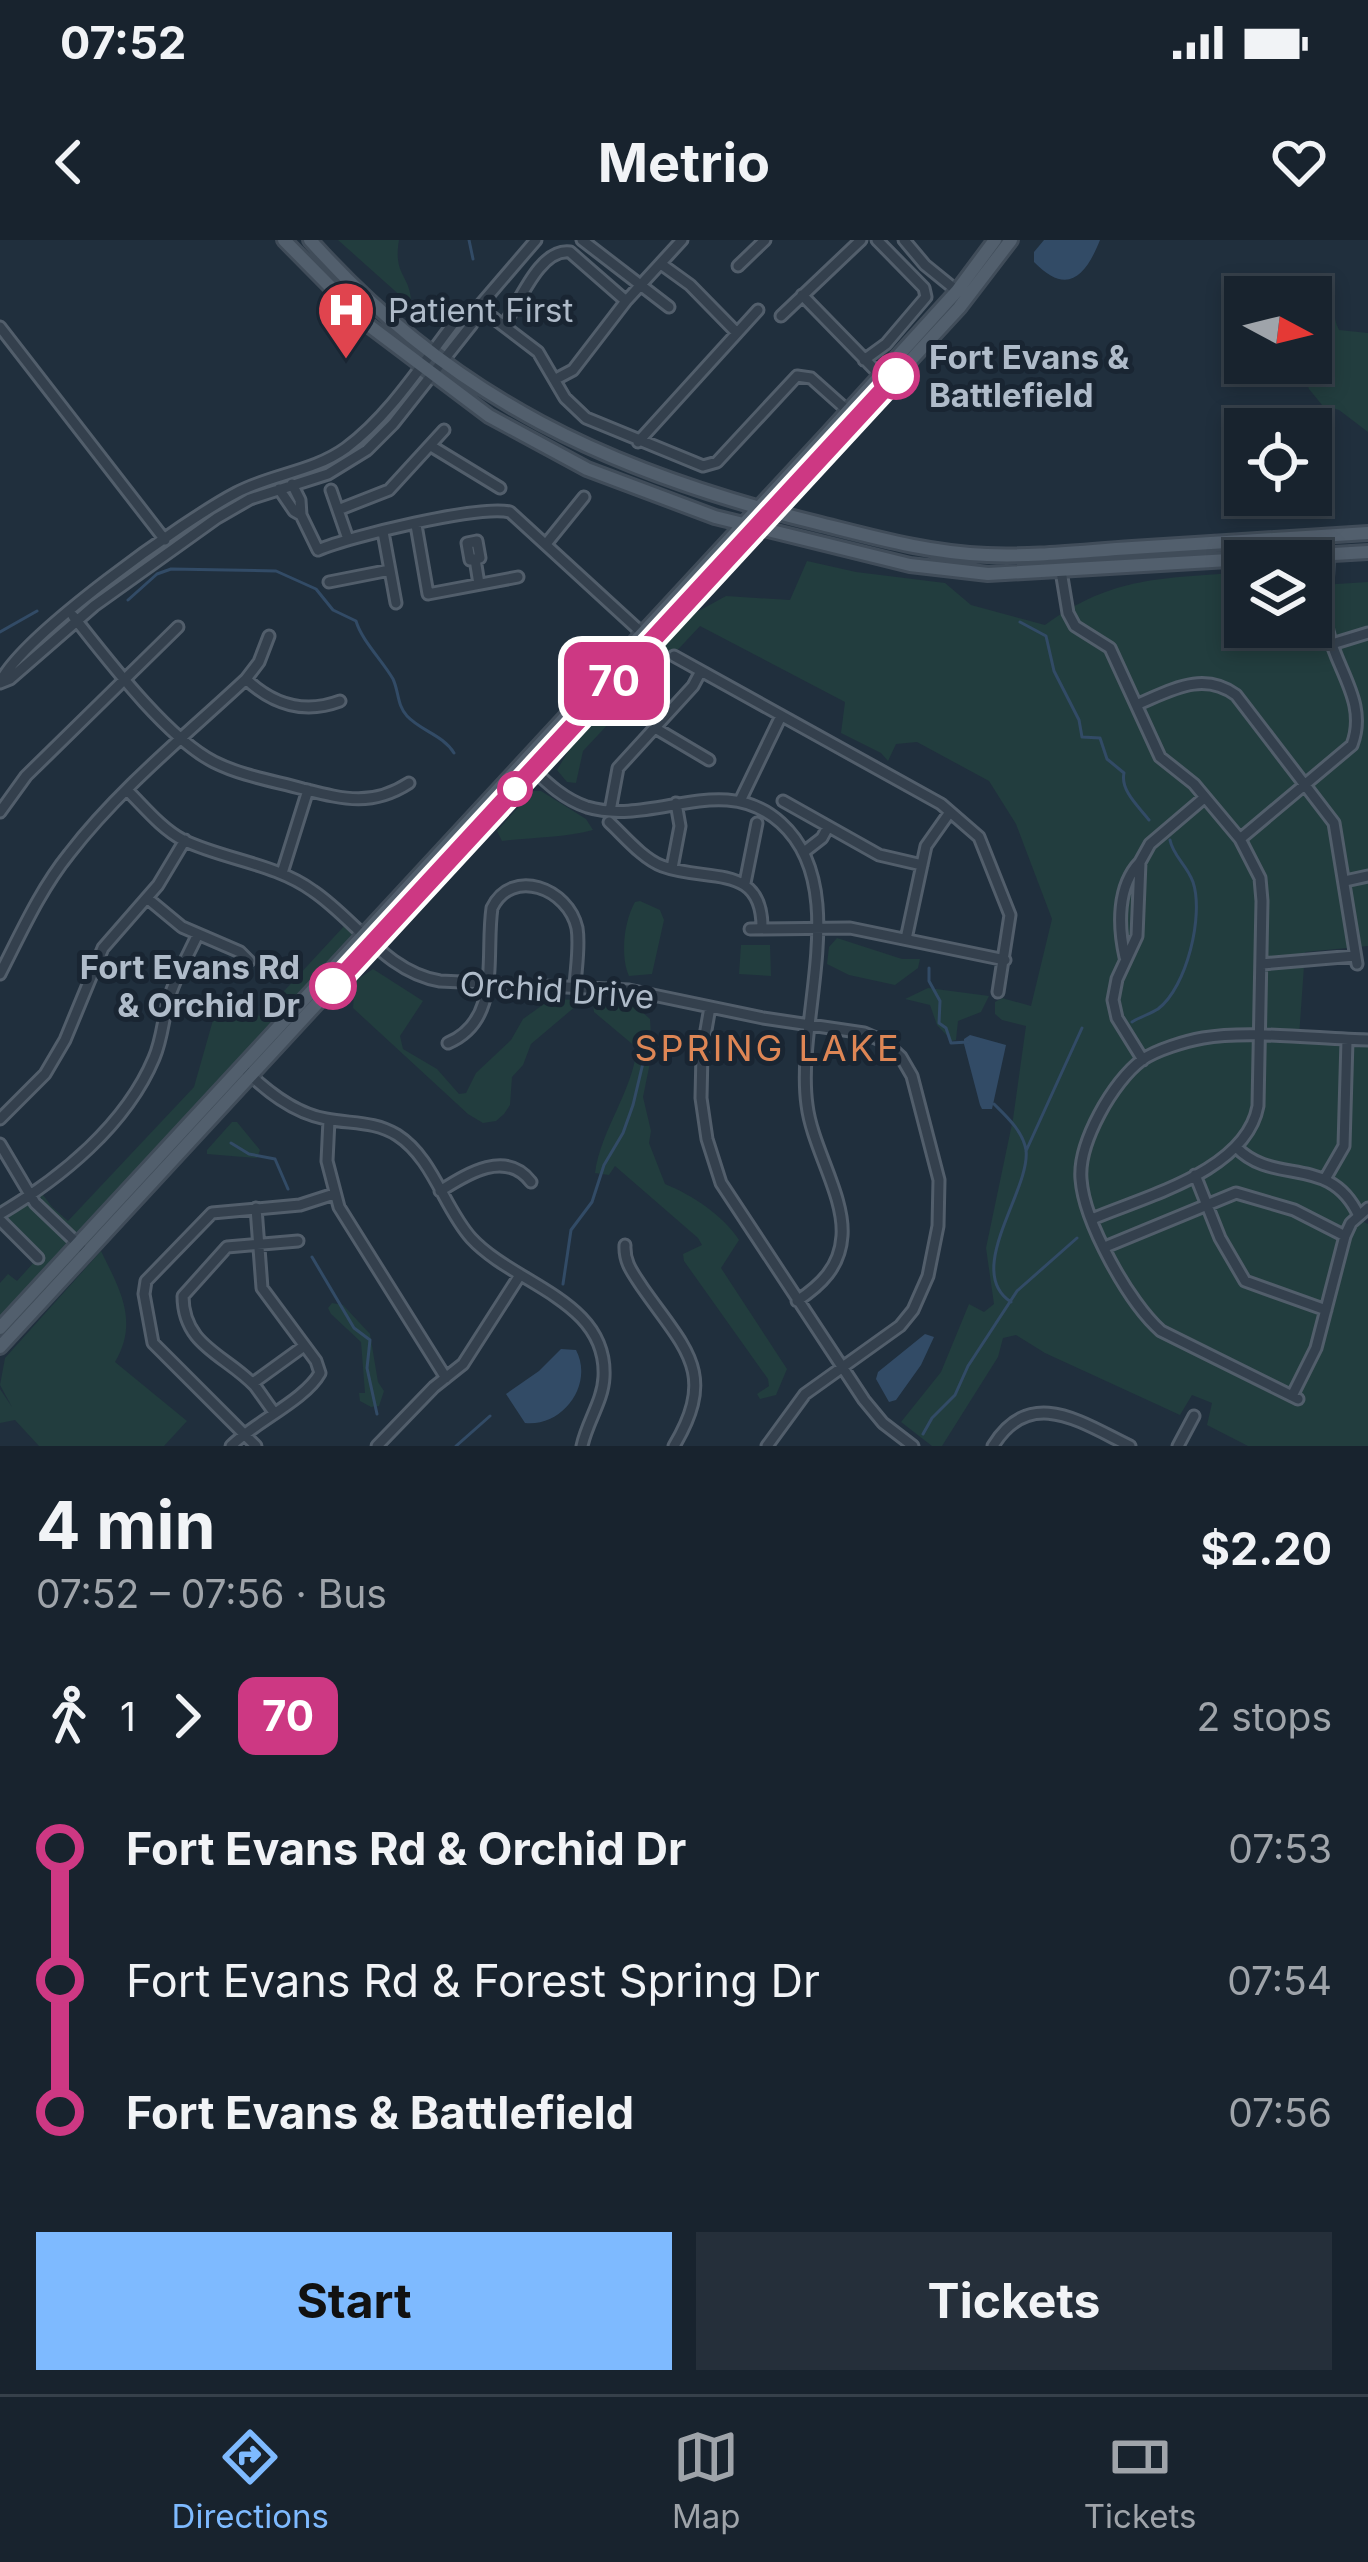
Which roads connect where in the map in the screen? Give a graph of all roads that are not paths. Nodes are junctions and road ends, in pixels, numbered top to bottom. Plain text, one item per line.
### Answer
1 (284, 240) edge
2 (310, 240) edge
3 (536, 240) edge
4 (682, 240) edge
5 (861, 240) edge
6 (877, 240) edge
7 (904, 240) edge
8 (995, 240) edge
9 (1011, 240) edge
10 (586, 241) edge
11 (757, 242) edge
12 (661, 264) junction
13 (738, 266) dead end
14 (640, 285) junction
15 (957, 291) junction
16 (802, 295) junction
17 (626, 301) junction
18 (668, 307) dead end
19 (477, 308) junction
20 (758, 310) dead end
21 (781, 316) dead end
22 (504, 325) junction
23 (0, 327) edge
24 (736, 333) junction
25 (430, 352) junction
26 (863, 360) junction
27 (442, 362) junction
28 (425, 371) junction
29 (880, 375) junction
30 (556, 379) junction
31 (848, 411) junction
32 (444, 430) dead end
33 (638, 442) junction
34 (431, 446) junction
35 (273, 478) junction
36 (289, 480) junction
37 (794, 488) junction
38 (280, 489) junction
39 (331, 490) dead end
40 (584, 496) dead end
41 (338, 510) junction
42 (764, 510) junction
43 (491, 511) junction
44 (301, 515) junction
45 (715, 517) junction
46 (806, 520) junction
47 (416, 525) junction
48 (749, 526) junction
49 (383, 532) junction
50 (1368, 533) edge
51 (348, 538) junction
52 (165, 540) junction
53 (546, 544) junction
54 (722, 547) junction
55 (1368, 552) edge
56 (1332, 554) edge
57 (475, 560) dead end
58 (1224, 561) edge
59 (390, 570) junction
60 (1061, 572) junction
61 (518, 577) dead end
62 (329, 582) dead end
63 (478, 584) junction
64 (396, 603) dead end
65 (73, 615) junction
66 (178, 627) dead end
67 (643, 633) junction
68 (1368, 633) edge
69 (269, 636) dead end
70 (1332, 644) joint
71 (674, 656) dead end
72 (701, 671) junction
73 (127, 678) junction
74 (246, 679) junction
75 (0, 683) edge
76 (608, 688) junction
77 (340, 701) dead end
78 (1138, 704) junction
79 (782, 716) junction
80 (655, 728) junction
81 (182, 739) junction
82 (709, 760) dead end
83 (528, 766) junction
84 (409, 783) dead end
85 (1306, 785) junction
86 (308, 790) junction
87 (128, 791) junction
88 (1204, 798) junction
89 (740, 801) junction
90 (783, 801) dead end
91 (676, 803) junction
92 (0, 812) edge
93 (950, 812) junction
94 (610, 817) junction
95 (757, 823) dead end
96 (828, 826) junction
97 (1240, 839) junction
98 (185, 841) junction
99 (804, 852) junction
100 (1140, 862) junction
101 (922, 865) junction
102 (672, 868) junction
103 (282, 873) junction
104 (1368, 876) edge
105 (1345, 881) junction
106 (745, 884) junction
107 (147, 898) junction
108 (817, 927) junction
109 (197, 936) junction
110 (368, 939) junction
111 (906, 939) junction
112 (1125, 957) junction
113 (1005, 960) junction
114 (249, 961) dead end
115 (1262, 964) junction
116 (0, 974) edge
117 (488, 983) junction
118 (575, 986) junction
119 (998, 992) dead end
120 (710, 1007) junction
121 (807, 1024) junction
122 (1260, 1038) junction
123 (1347, 1040) junction
124 (1368, 1040) edge
125 (448, 1043) dead end
126 (1143, 1060) junction
127 (246, 1071) junction
128 (0, 1119) edge
129 (328, 1120) junction
130 (0, 1144) edge
131 (1236, 1148) junction
132 (1195, 1175) junction
133 (1325, 1179) junction
134 (531, 1182) dead end
135 (440, 1191) junction
136 (334, 1194) junction
137 (29, 1195) junction
138 (1206, 1202) junction
139 (256, 1208) junction
140 (1363, 1212) edge
141 (0, 1217) edge
142 (1093, 1219) junction
143 (1345, 1236) junction
144 (298, 1241) dead end
145 (258, 1244) junction
146 (625, 1245) dead end
147 (1105, 1246) junction
148 (82, 1248) junction
149 (38, 1258) dead end
150 (520, 1275) junction
151 (797, 1301) junction
152 (1327, 1310) junction
153 (0, 1328) edge
154 (304, 1346) junction
155 (0, 1347) edge
156 (842, 1368) junction
157 (446, 1378) junction
158 (253, 1383) junction
159 (272, 1411) junction
160 (1194, 1415) dead end
161 (1102, 1432) junction
162 (243, 1433) junction
163 (231, 1446) edge
164 (256, 1446) edge
165 (377, 1446) edge
166 (582, 1446) edge
167 (674, 1446) edge
168 (766, 1446) edge
169 (914, 1446) edge
170 (993, 1446) edge
171 (1095, 1446) edge
172 (1130, 1446) edge
173 (1178, 1446) edge

1 - 28 main road
2 - 25 main road
3 - 19 street
4 - 12 street
5 - 16 street
6 - 26 street
7 - 15 street
8 - 15 main road
9 - 37 main road
10 - 14 street
11 - 13 street
12 - 14 street
12 - 24 street
14 - 17 street
14 - 18 street
15 - 29 main road
16 - 21 street
16 - 26 street
17 - 22 street
17 - 30 street
19 - 22 street
19 - 25 street
19 - 27 street
20 - 24 street
22 - 30 street
23 - 52 street
24 - 33 street
25 - 27 main road
25 - 28 street
26 - 29 street
27 - 28 street
27 - 42 main road
28 - 36 street
28 - 45 main road
29 - 31 main road
30 - 33 street
31 - 33 street
31 - 42 main road
32 - 34 street
34 - 41 street
34 - 43 street
35 - 36 street
35 - 38 street
35 - 52 street
36 - 38 street
36 - 44 street
37 - 42 main road
37 - 46 main road
38 - 44 street
38 - 65 street
39 - 41 street
40 - 53 street
41 - 51 street
42 - 46 main road
42 - 48 main road
43 - 47 street
43 - 53 street
44 - 51 street
45 - 48 main road
45 - 54 main road
46 - 50 main road
47 - 49 street
47 - 63 street
48 - 54 main road
48 - 60 main road
48 - 76 main road
49 - 51 street
49 - 59 street
52 - 65 street
53 - 67 street
54 - 67 main road
55 - 56 main road
57 - 63 street
58 - 60 main road
59 - 62 street
59 - 64 street
60 - 78 street
61 - 63 street
65 - 73 street
65 - 75 street
66 - 73 street
67 - 76 main road
67 - 83 main road
68 - 70 street
69 - 74 street
70 - 85 street
71 - 72 street
72 - 79 street
72 - 80 street
73 - 81 street
73 - 92 street
74 - 77 street
74 - 81 street
76 - 83 main road
78 - 85 street
78 - 88 street
79 - 89 street
79 - 93 street
80 - 82 street
80 - 94 street
81 - 86 street
81 - 87 street
83 - 94 street
83 - 110 main road
84 - 86 street
85 - 97 street
85 - 105 street
86 - 103 street
87 - 98 street
87 - 116 street
88 - 97 street
88 - 100 street
89 - 91 street
89 - 99 street
90 - 96 street
91 - 94 street
91 - 102 street
93 - 101 street
93 - 113 street
94 - 102 street
95 - 106 street
96 - 99 street
96 - 101 street
97 - 115 street
98 - 103 street, Orchid Drive
98 - 107 street
99 - 108 street
100 - 112 street
100 - 112 street
101 - 111 street
102 - 106 street
103 - 110 street, Orchid Drive
104 - 105 street
105 - 115 street
106 - 108 street
107 - 109 street
107 - 128 street
108 - 111 street
108 - 121 street
109 - 114 street
109 - 137 street
110 - 117 street, Orchid Drive
110 - 127 main road
111 - 113 street
112 - 126 street
113 - 119 street
115 - 122 street
117 - 118 street, Orchid Drive
117 - 118 street
117 - 125 street
118 - 120 street, Orchid Drive
120 - 121 street, Orchid Drive
120 - 151 street
121 - 151 street
121 - 156 street, Orchid Drive
122 - 123 street
122 - 126 street
122 - 131 street
123 - 124 street
123 - 133 street
126 - 142 street
127 - 129 street
127 - 148 main road
129 - 135 street
129 - 136 street
130 - 137 street
131 - 132 street
131 - 133 street
132 - 138 street
132 - 142 street
133 - 140 street
134 - 135 street
135 - 150 street
136 - 139 street
136 - 157 street
137 - 141 street
137 - 148 street
138 - 143 street
138 - 147 street
138 - 152 street
139 - 145 street
139 - 162 street
140 - 143 street
141 - 149 street
142 - 147 street
143 - 152 street
144 - 145 street
145 - 154 street
145 - 158 street
146 - 167 street
147 - 152 street
148 - 153 main road
148 - 155 main road
150 - 157 street
150 - 166 street
151 - 156 street
154 - 158 street
154 - 159 street
156 - 168 street, Orchid Drive
156 - 169 street
157 - 165 street
158 - 159 street
159 - 162 street
160 - 173 street
161 - 170 street
161 - 171 street
161 - 172 street
162 - 163 street
162 - 164 street

